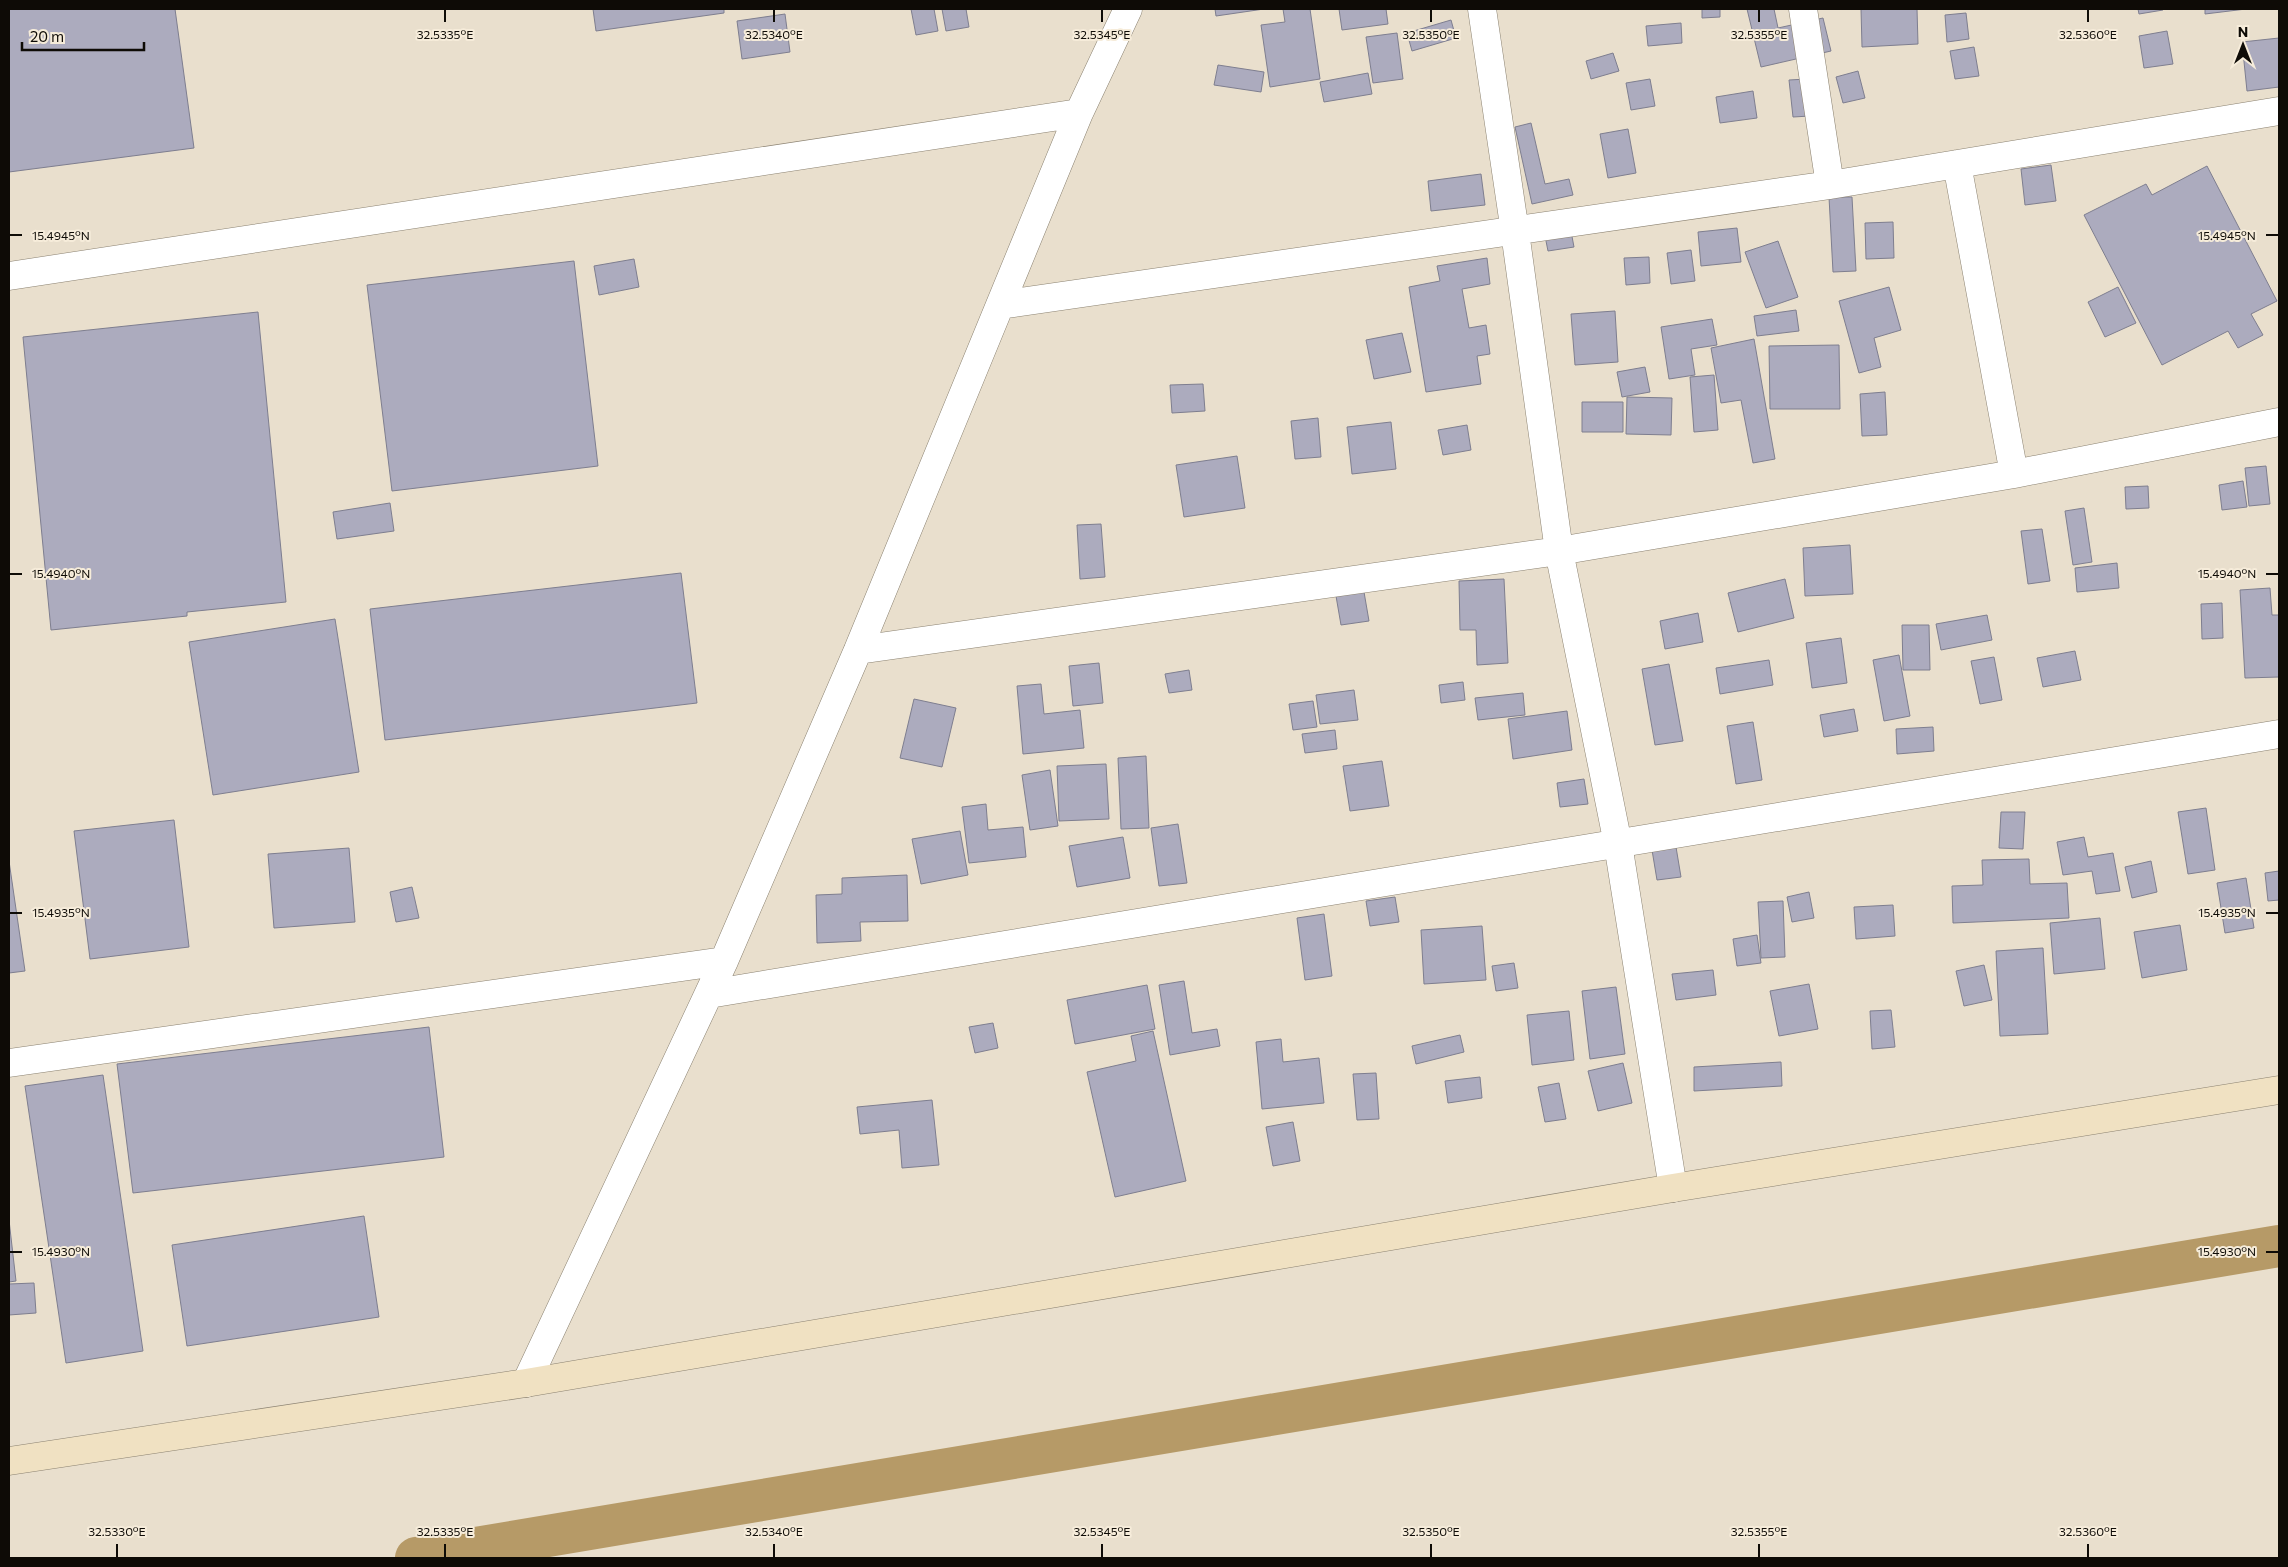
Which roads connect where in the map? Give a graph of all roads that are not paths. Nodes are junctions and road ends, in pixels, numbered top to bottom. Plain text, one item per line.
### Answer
1 (1128, 9) edge
2 (1482, 9) edge
3 (1803, 9) edge
4 (2279, 111) edge
5 (1079, 113) junction
6 (1957, 164) junction
7 (1830, 185) junction
8 (1516, 232) junction
9 (9, 276) edge
10 (1000, 305) junction
11 (2279, 422) edge
12 (2014, 474) junction
13 (1560, 551) junction
14 (858, 650) junction
15 (2279, 734) edge
16 (1618, 844) junction
17 (724, 961) junction
18 (708, 994) junction
19 (9, 1063) edge
20 (2279, 1090) edge
21 (1673, 1188) junction
22 (526, 1383) junction
23 (9, 1461) edge

1 - 5 street
2 - 8 street
3 - 7 street
4 - 6 street
5 - 9 street
5 - 10 street
6 - 7 street
6 - 12 street
7 - 8 street
8 - 10 street
8 - 13 street
10 - 14 street
11 - 12 street
12 - 13 street
13 - 14 street
13 - 16 street
14 - 17 street
15 - 16 street
16 - 18 street
16 - 21 street
17 - 18 street
17 - 19 street
18 - 22 street
20 - 21 street
21 - 22 street
22 - 23 street

